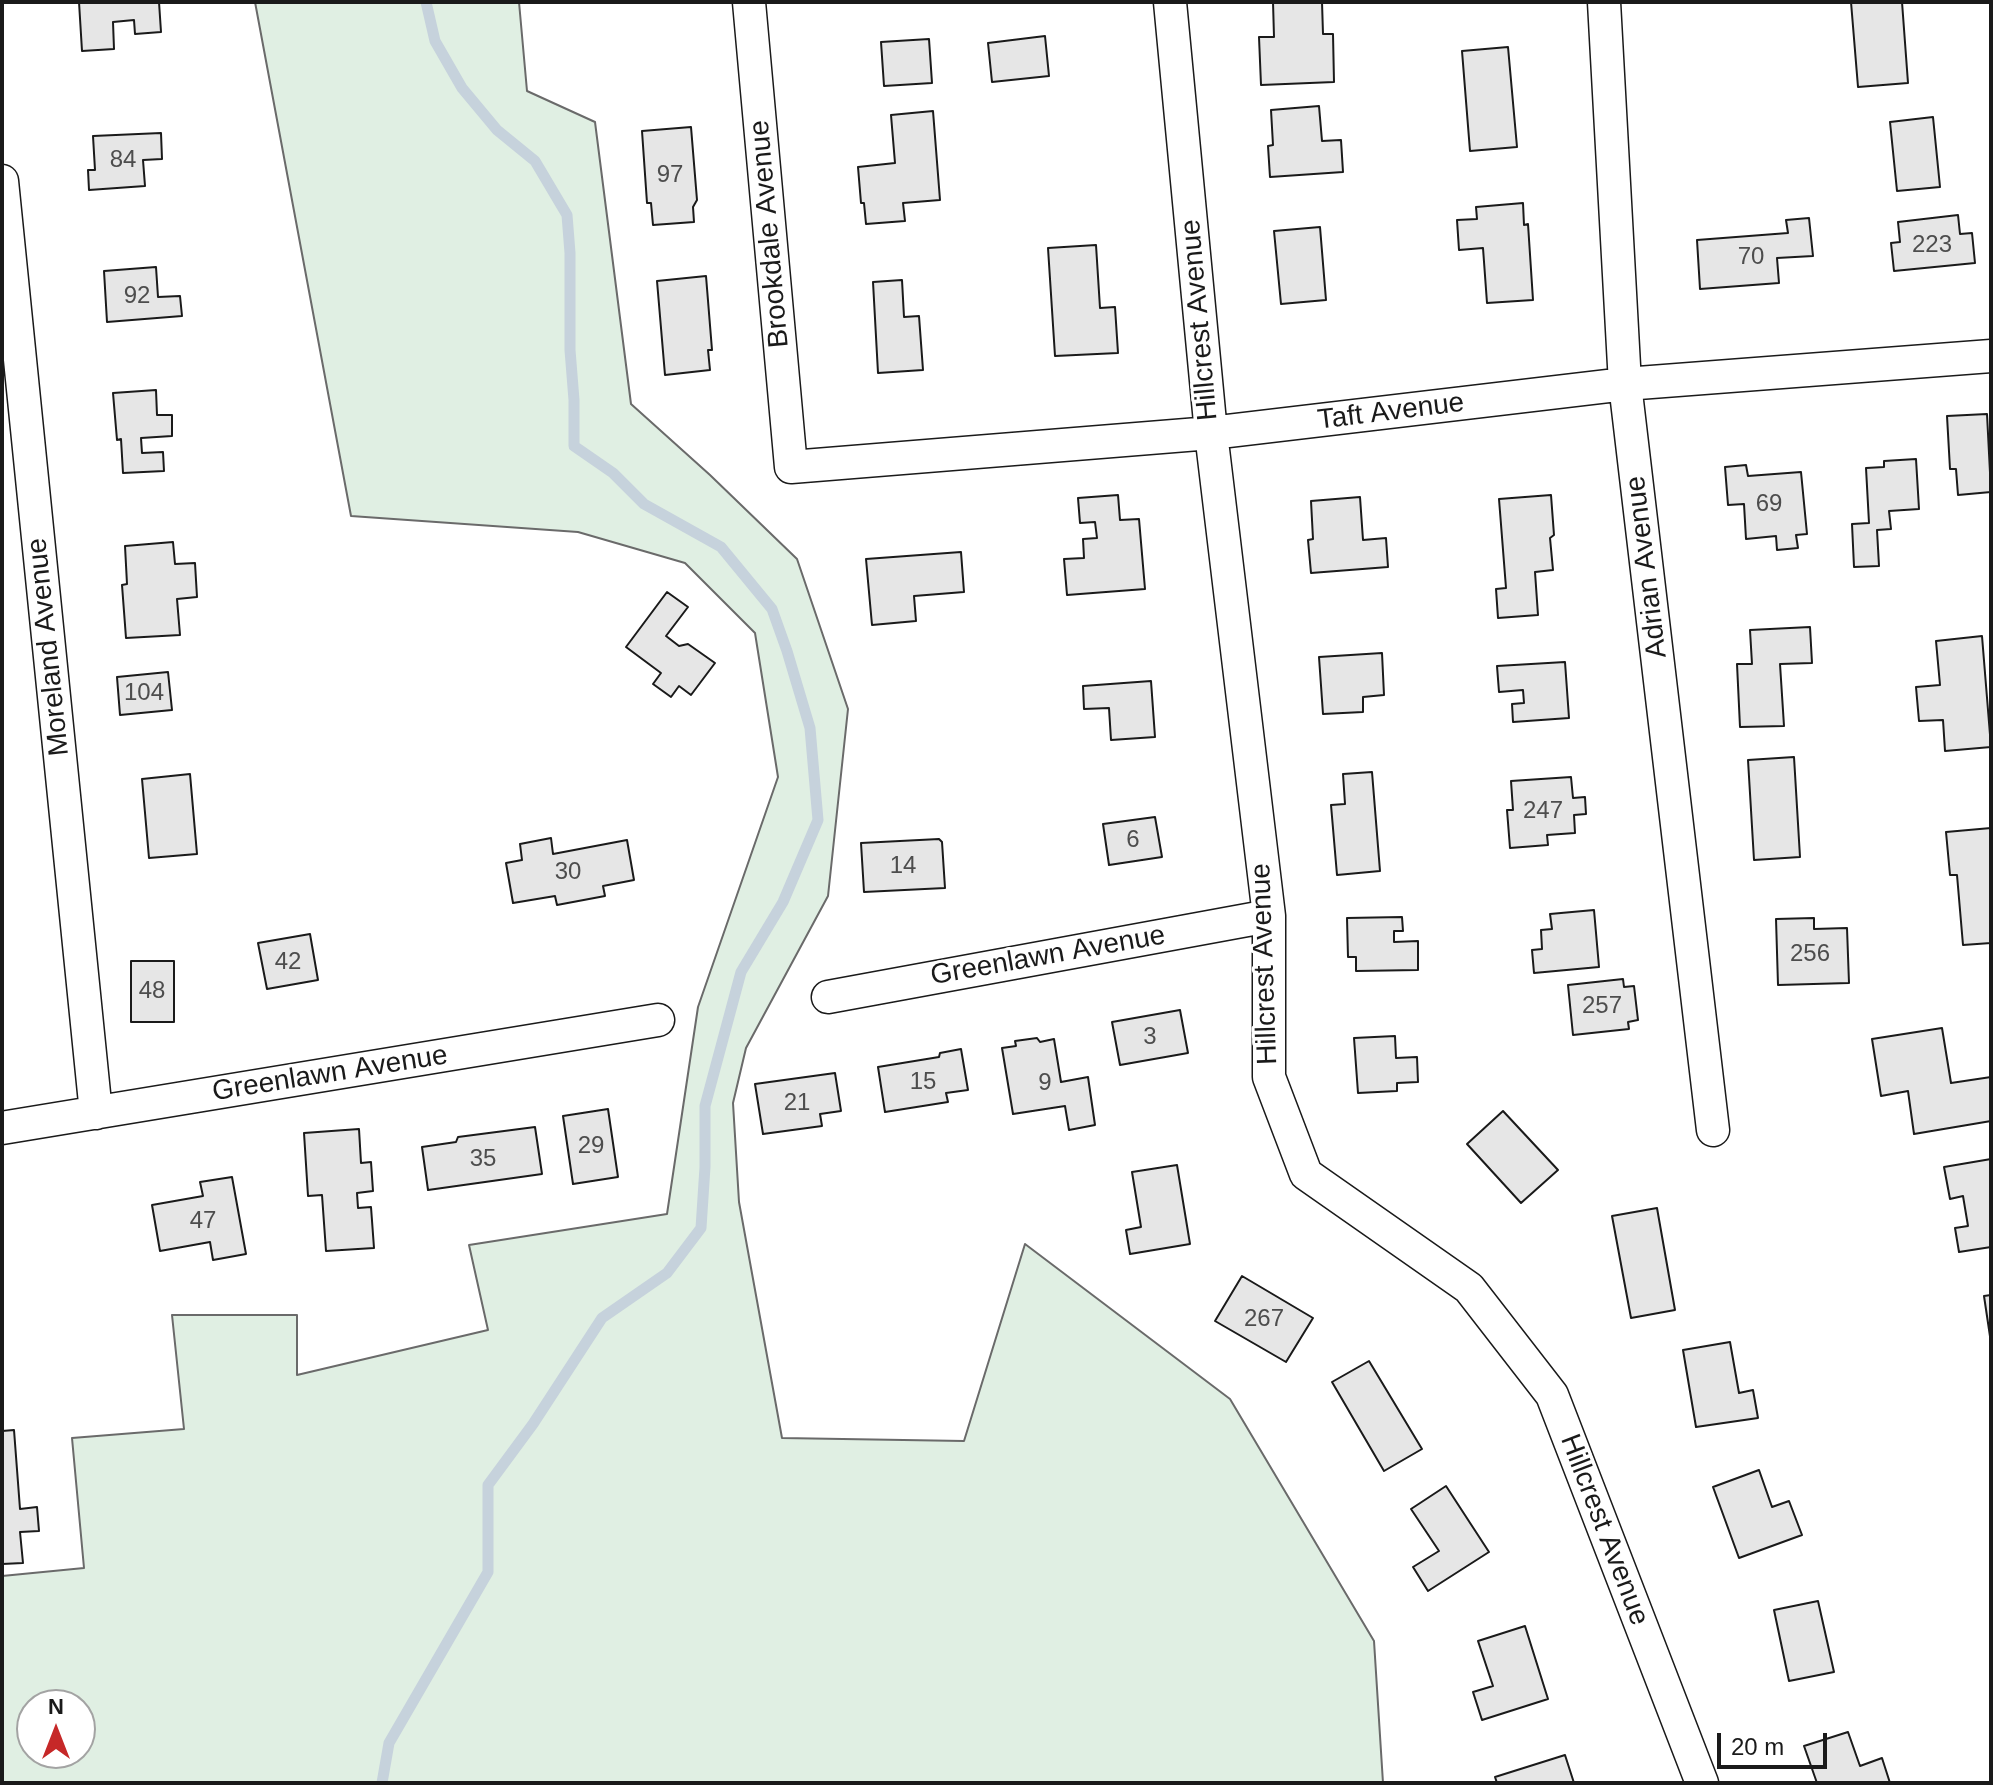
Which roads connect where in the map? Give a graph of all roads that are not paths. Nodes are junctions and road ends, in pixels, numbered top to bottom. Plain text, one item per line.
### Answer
1 (749, 2) edge
2 (1170, 2) edge
3 (1604, 2) edge
4 (2, 181) edge
5 (1991, 356) edge
6 (1625, 384) junction
7 (1211, 433) junction
8 (791, 467) joint
9 (1269, 916) junction
10 (828, 997) dead end
11 (658, 1020) dead end
12 (96, 1113) junction
13 (2, 1128) edge
14 (1713, 1130) dead end
15 (1702, 1783) edge

1 - 8 street, Brookdale Avenue
2 - 7 street, Hillcrest Avenue
3 - 6 street, Adrian Avenue
4 - 12 street, Moreland Avenue
5 - 6 street, Taft Avenue
6 - 7 street, Taft Avenue
6 - 14 street, Adrian Avenue
7 - 8 street, Taft Avenue
7 - 9 street, Hillcrest Avenue
9 - 10 street, Greenlawn Avenue
9 - 15 street, Hillcrest Avenue
11 - 12 street, Greenlawn Avenue
12 - 13 street, Greenlawn Avenue

